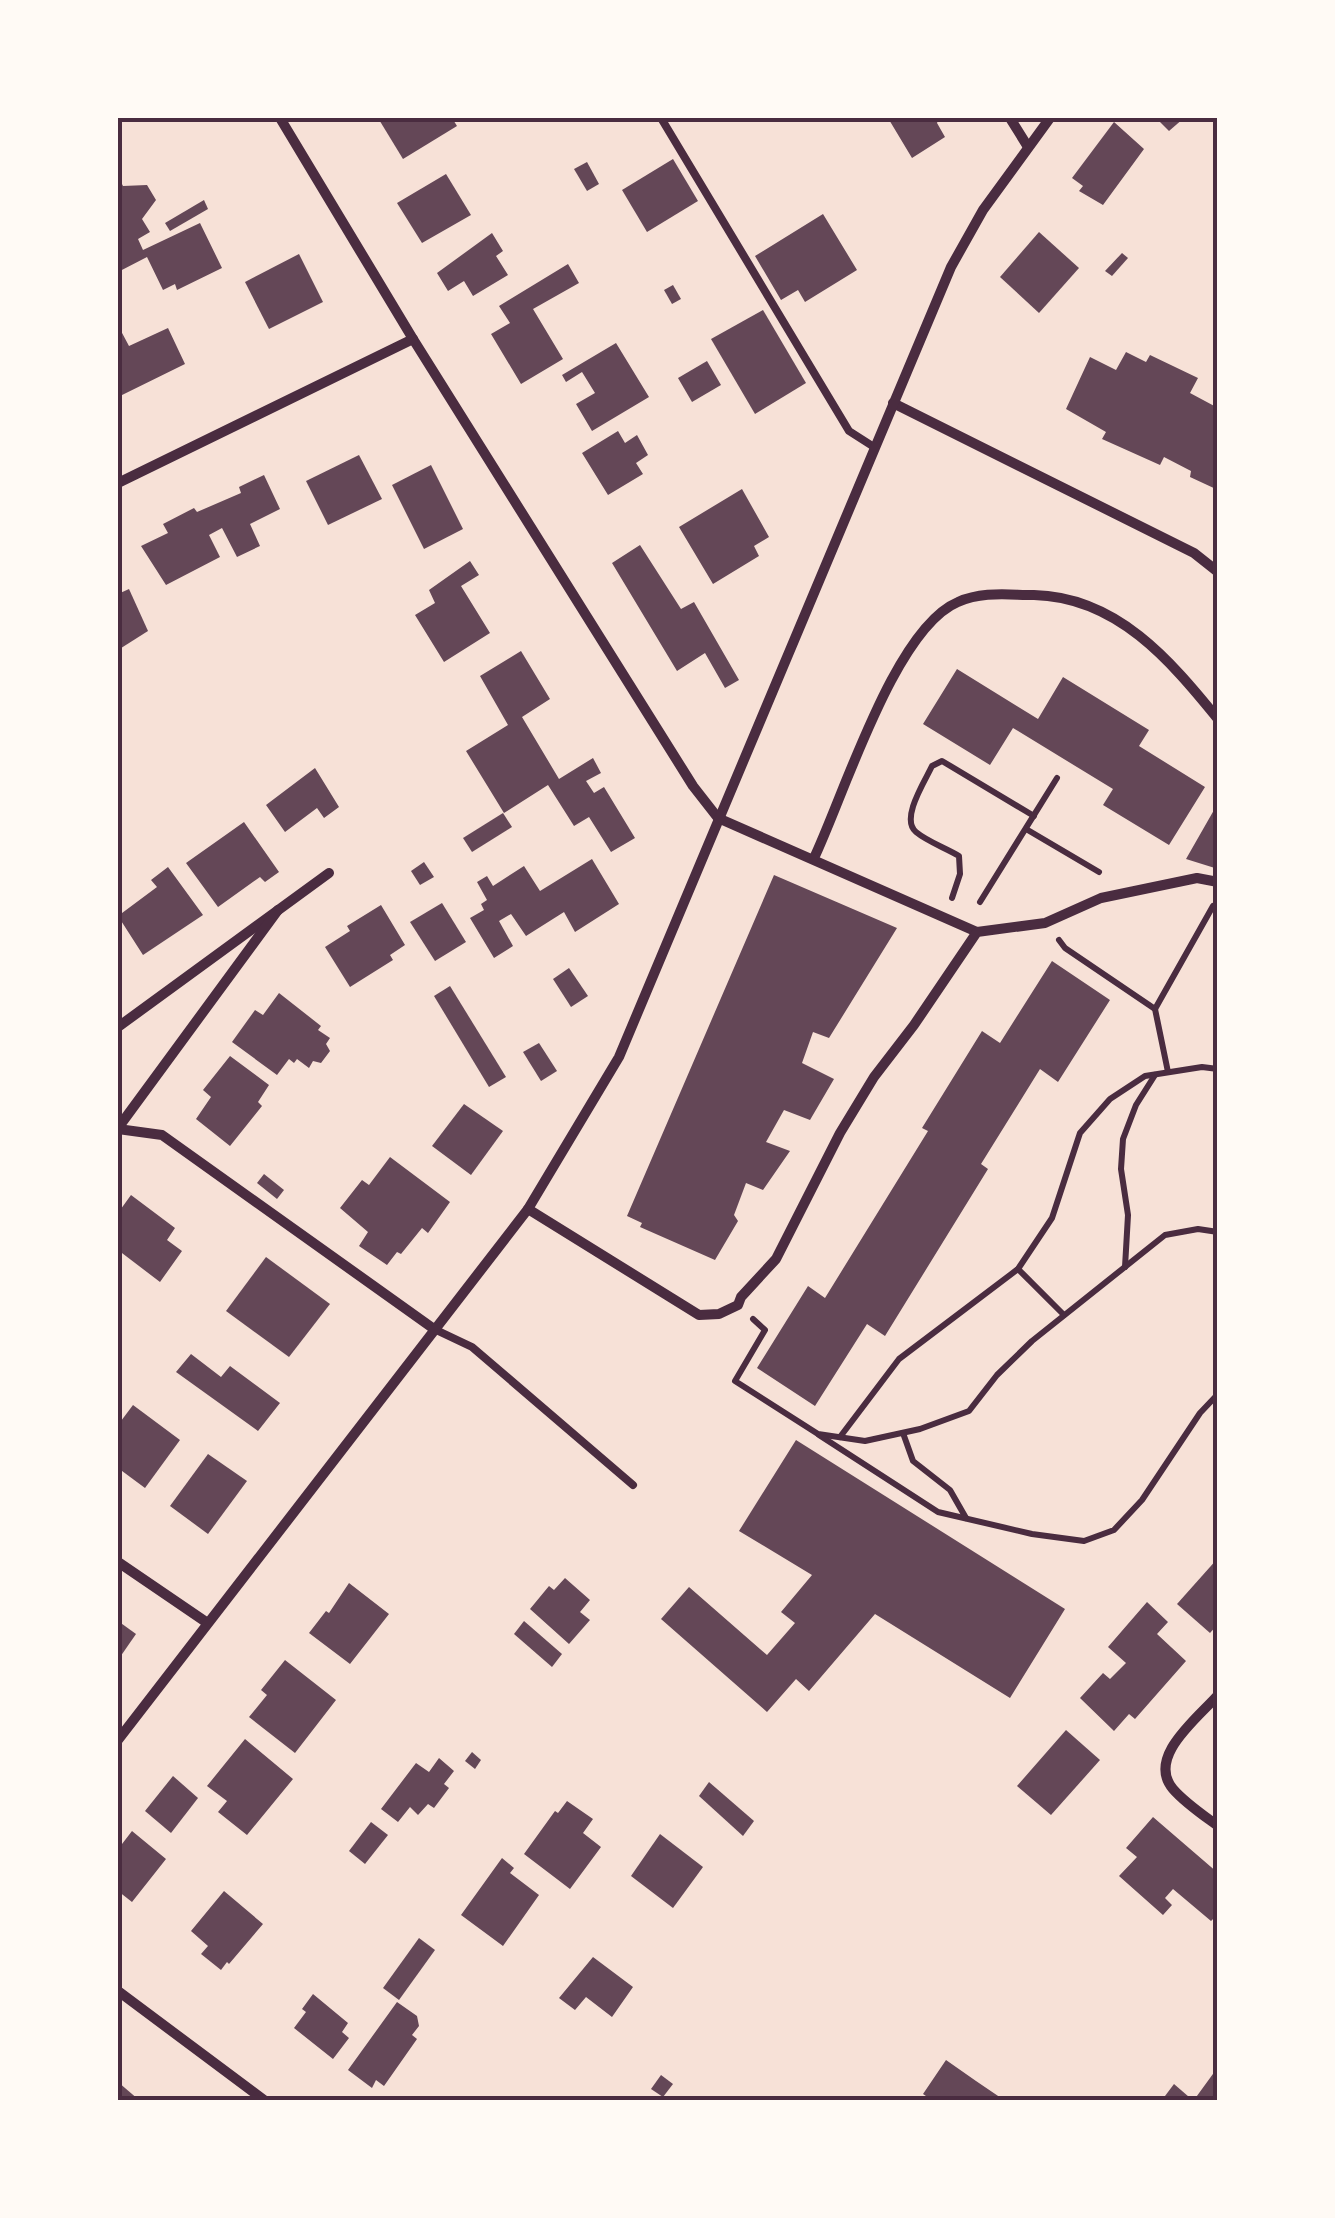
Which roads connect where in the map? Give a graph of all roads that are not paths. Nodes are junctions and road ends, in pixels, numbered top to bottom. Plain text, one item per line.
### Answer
1 (280, 118) edge
2 (661, 118) edge
3 (1010, 118) edge
4 (1050, 118) edge
5 (1028, 147) junction
6 (413, 339) junction
7 (893, 403) junction
8 (874, 447) junction
9 (118, 483) edge
10 (1218, 572) edge
11 (1218, 720) edge
12 (718, 818) junction
13 (814, 858) junction
14 (329, 873) dead end
15 (1218, 882) edge
16 (278, 910) junction
17 (978, 932) junction
18 (118, 1027) edge
19 (118, 1128) edge
20 (528, 1209) junction
21 (434, 1329) junction
22 (633, 1486) dead end
23 (118, 1562) edge
24 (206, 1622) junction
25 (1218, 1696) edge
26 (118, 1740) edge
27 (1218, 1826) edge
28 (118, 1991) edge
29 (264, 2100) edge

1 - 6 street
2 - 8 lane
3 - 5 street
4 - 5 street
5 - 7 street
6 - 9 street
6 - 12 street
7 - 8 street
7 - 10 street
8 - 12 street
11 - 13 street
12 - 13 street
12 - 20 street
13 - 17 street
14 - 16 street
15 - 17 street
16 - 18 street
16 - 19 street
17 - 20 street
19 - 21 street
20 - 21 street
21 - 22 lane
21 - 24 street
23 - 24 street
24 - 26 street
25 - 27 street
28 - 29 street

